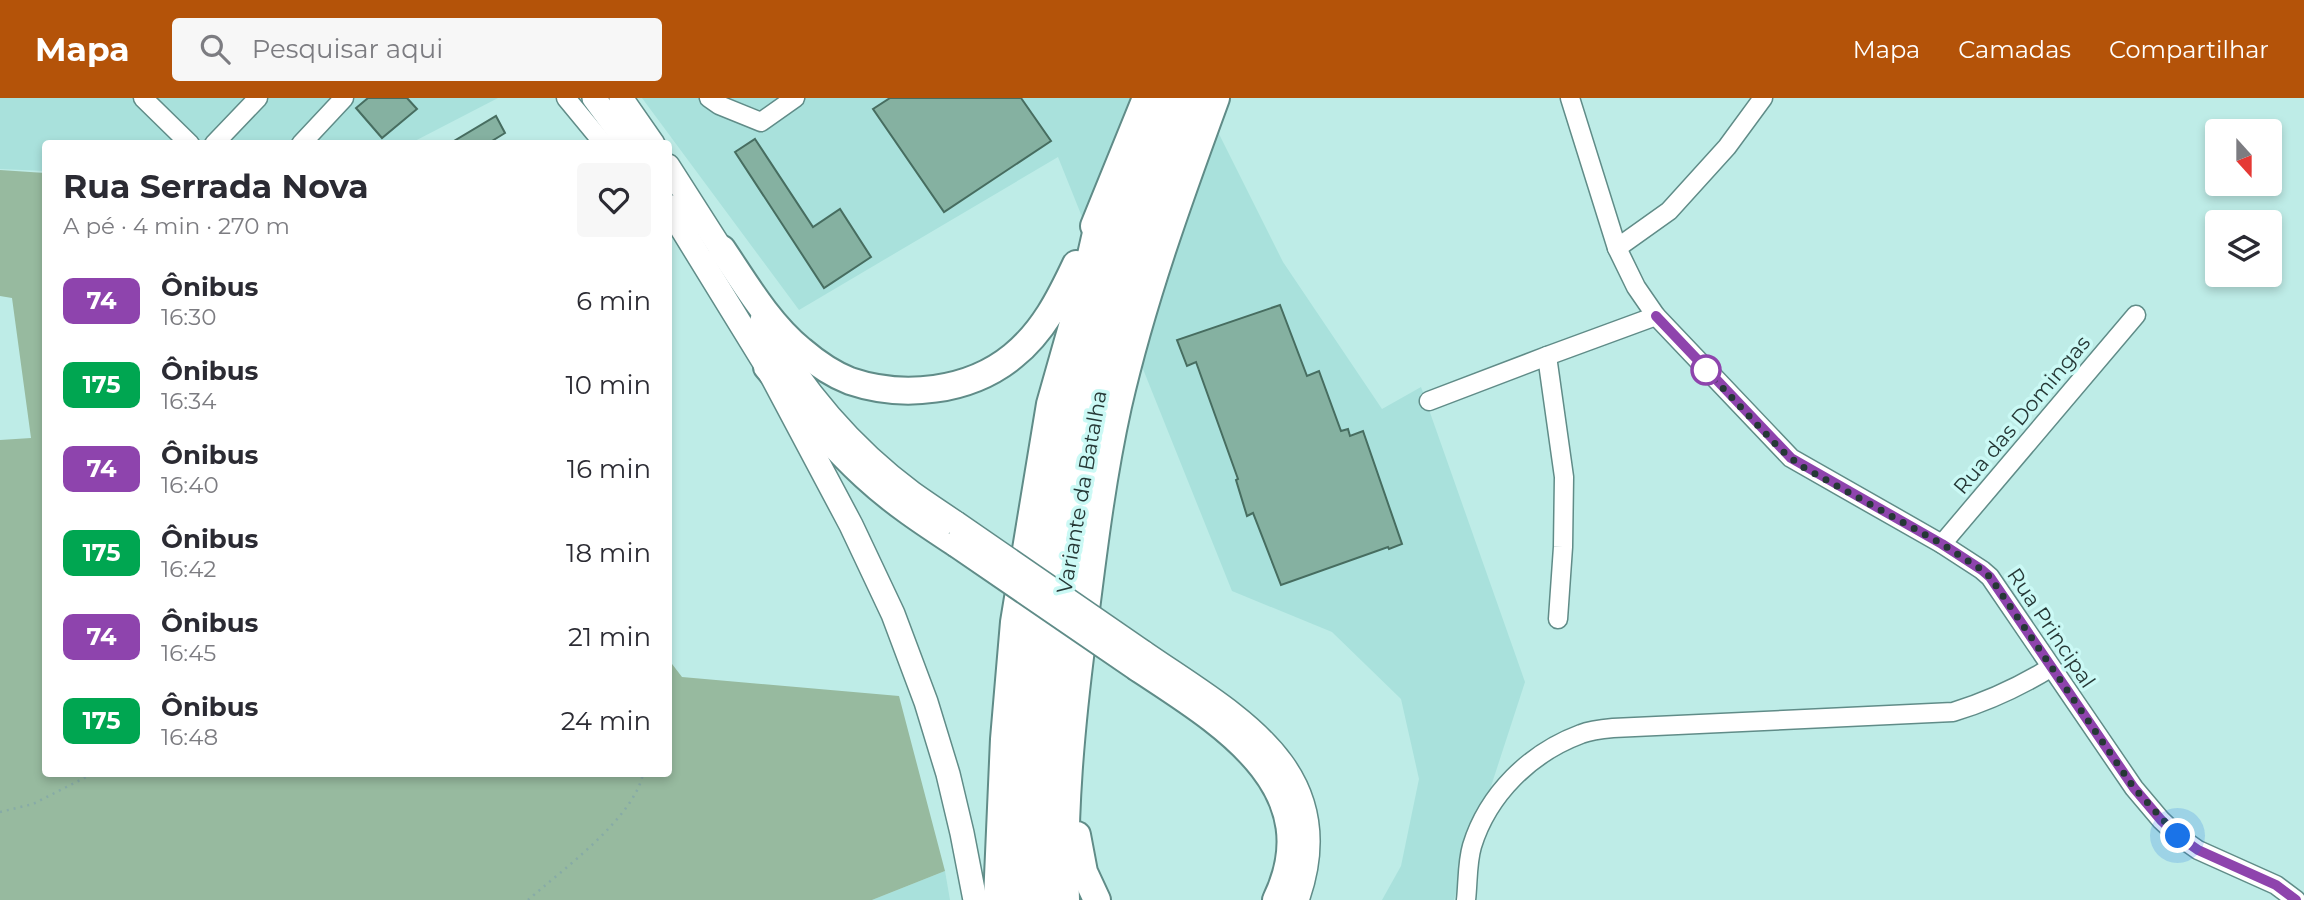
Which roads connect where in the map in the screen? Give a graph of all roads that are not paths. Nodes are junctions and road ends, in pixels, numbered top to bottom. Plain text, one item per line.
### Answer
1 (143, 98) edge
2 (258, 98) edge
3 (344, 98) edge
4 (566, 98) edge
5 (594, 98) edge
6 (621, 98) edge
7 (709, 98) edge
8 (1146, 98) edge
9 (1168, 98) edge
10 (1193, 98) edge
11 (1216, 98) edge
12 (1570, 98) edge
13 (1763, 98) edge
14 (790, 99) edge
15 (186, 140) edge
16 (218, 140) edge
17 (305, 140) edge
18 (601, 140) edge
19 (625, 140) edge
20 (650, 140) edge
21 (672, 172) edge
22 (672, 212) edge
23 (1101, 212) junction
24 (672, 225) edge
25 (694, 248) junction
26 (1617, 248) junction
27 (722, 249) junction
28 (2136, 315) dead end
29 (1656, 316) junction
30 (1547, 356) junction
31 (767, 367) junction
32 (1429, 401) dead end
33 (956, 534) junction
34 (1942, 544) junction
35 (1558, 619) dead end
36 (1140, 660) junction
37 (2050, 668) junction
38 (1074, 707) junction
39 (975, 900) edge
40 (997, 900) edge
41 (1019, 900) edge
42 (1043, 900) edge
43 (1066, 900) edge
44 (1097, 900) edge
45 (1276, 900) edge
46 (1297, 900) edge
47 (1466, 900) edge
48 (2296, 900) edge

1 - 15 street
2 - 16 street
3 - 17 street
4 - 18 street
5 - 19 main road
6 - 20 main road
7 - 14 street
8 - 23 highway
9 - 41 highway, Variante da Batalha
10 - 42 highway, Variante da Batalha
11 - 38 highway
12 - 26 street, Rua Principal
13 - 26 street
21 - 27 main road
22 - 25 main road
23 - 27 highway
23 - 40 highway
24 - 25 street
25 - 31 main road
26 - 29 street, Rua Principal
27 - 33 main road
28 - 34 street, Rua das Domingas
29 - 30 street
29 - 34 street, Rua Principal
30 - 32 street
30 - 35 street
31 - 33 highway
31 - 39 main road
33 - 36 highway, bridge
34 - 37 street, Rua Principal
36 - 45 highway
36 - 46 main road
37 - 47 street
37 - 48 street, Rua Principal
38 - 43 highway
38 - 44 highway

